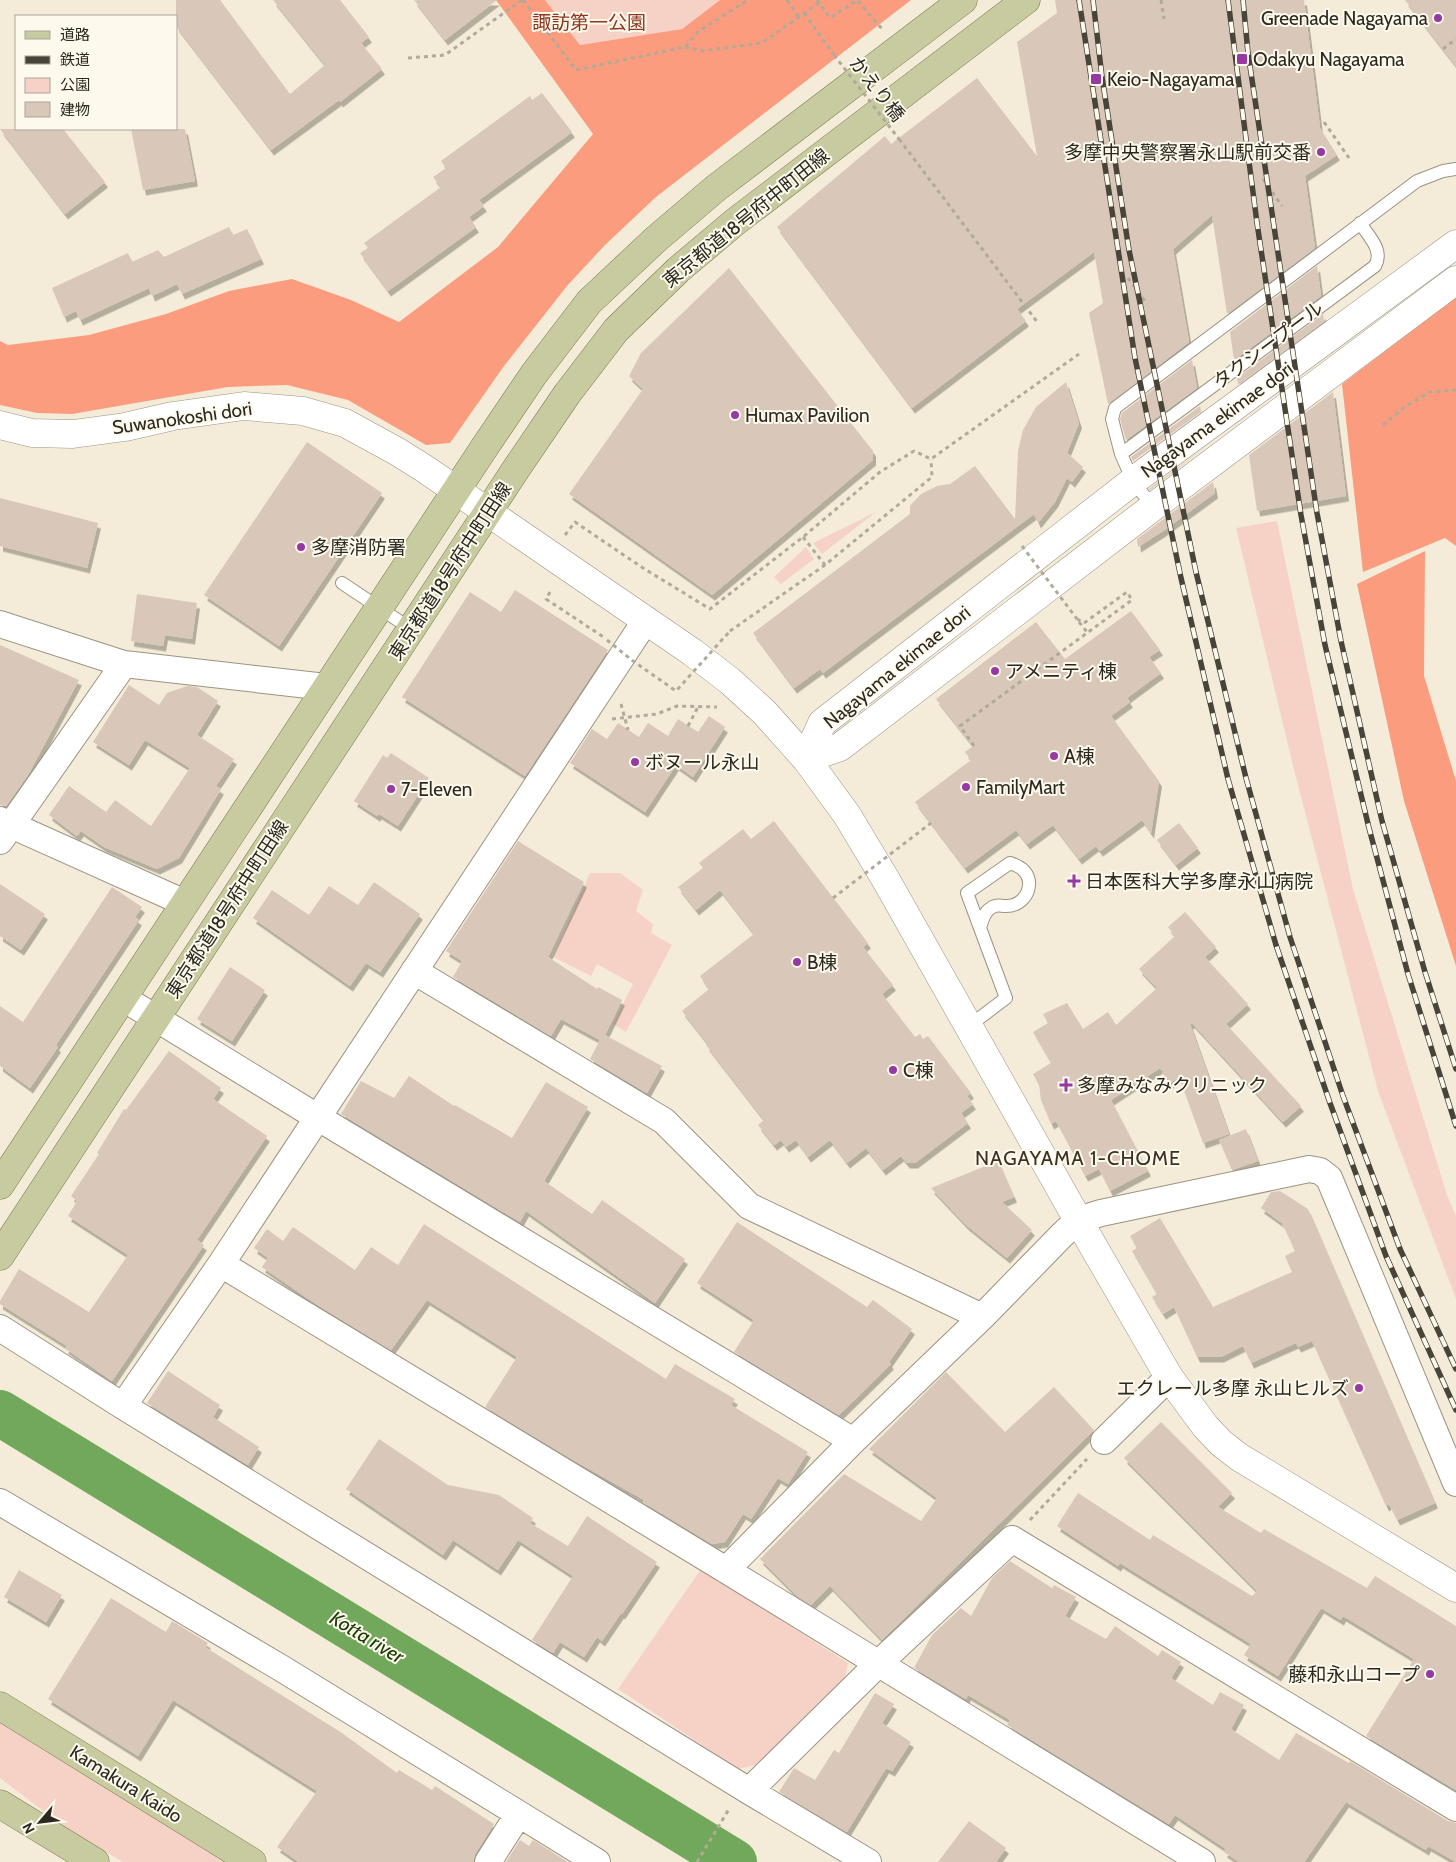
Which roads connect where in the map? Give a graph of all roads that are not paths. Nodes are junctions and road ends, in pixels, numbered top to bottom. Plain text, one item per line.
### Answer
1 (963, 0) edge
2 (1026, 0) edge
3 (1456, 169) edge
4 (1360, 223) junction
5 (1456, 244) edge
6 (1456, 280) edge
7 (0, 425) edge
8 (1121, 454) junction
9 (1133, 481) junction
10 (456, 490) junction
11 (1153, 507) junction
12 (488, 512) junction
13 (342, 582) dead end
14 (379, 607) junction
15 (646, 620) junction
16 (0, 624) edge
17 (947, 626) junction
18 (411, 629) junction
19 (967, 650) junction
20 (124, 664) junction
21 (326, 687) junction
22 (806, 759) junction
23 (4, 828) edge
24 (185, 903) junction
25 (980, 928) junction
26 (414, 971) junction
27 (123, 998) junction
28 (156, 1018) junction
29 (969, 1026) junction
30 (317, 1118) junction
31 (0, 1185) edge
32 (1078, 1220) junction
33 (0, 1256) edge
34 (221, 1264) junction
35 (982, 1317) junction
36 (0, 1328) edge
37 (1169, 1377) junction
38 (123, 1406) junction
39 (853, 1441) junction
40 (1104, 1441) road end
41 (1456, 1483) edge
42 (0, 1502) edge
43 (726, 1570) junction
44 (1456, 1588) edge
45 (878, 1664) junction
46 (0, 1706) edge
47 (741, 1797) junction
48 (0, 1804) edge
49 (1456, 1808) edge
50 (518, 1815) junction
51 (95, 1862) edge
52 (252, 1862) edge
53 (488, 1862) edge
54 (597, 1862) edge
55 (868, 1862) edge
56 (1202, 1862) edge

1 - 10 main road, 東京都道18号府中町田線
2 - 12 main road, 東京都道18号府中町田線
3 - 4 lane
4 - 8 lane
4 - 8 lane, タクシープール
5 - 9 street, Nagayama ekimae dori
6 - 11 street, Nagayama ekimae dori
7 - 10 street, Suwanokoshi dori
8 - 9 lane
9 - 11 lane
9 - 17 street, Nagayama ekimae dori
10 - 12 street, Suwanokoshi dori
10 - 14 main road, 東京都道18号府中町田線
11 - 19 street, Nagayama ekimae dori
12 - 15 street, Suwanokoshi dori
12 - 18 main road, 東京都道18号府中町田線
13 - 14 lane
14 - 18 lane
14 - 21 main road, 東京都道18号府中町田線
15 - 22 street, Suwanokoshi dori
15 - 26 street
16 - 20 street
17 - 19 street
17 - 22 street, Nagayama ekimae dori
18 - 28 main road, 東京都道18号府中町田線
19 - 22 street, Nagayama ekimae dori
20 - 21 street
20 - 23 street
21 - 24 main road, 東京都道18号府中町田線
22 - 29 street, Suwanokoshi dori
23 - 24 street
24 - 27 main road, 東京都道18号府中町田線
25 - 25 lane
25 - 29 lane
26 - 30 street
26 - 35 street
27 - 28 street
27 - 31 main road, 東京都道18号府中町田線
28 - 30 street
28 - 33 main road, 東京都道18号府中町田線
29 - 32 street, Suwanokoshi dori
30 - 34 street
30 - 39 street
32 - 35 street
32 - 37 street, Suwanokoshi dori
32 - 41 street
34 - 38 street
34 - 43 street
35 - 39 street
36 - 38 street
37 - 40 street
37 - 44 street, Suwanokoshi dori
38 - 47 street
39 - 43 street
42 - 50 street
43 - 45 street
45 - 47 street
45 - 49 street
45 - 56 street
46 - 52 main road, Kamakura Kaido
47 - 55 street
48 - 51 main road
50 - 53 street
50 - 54 street

